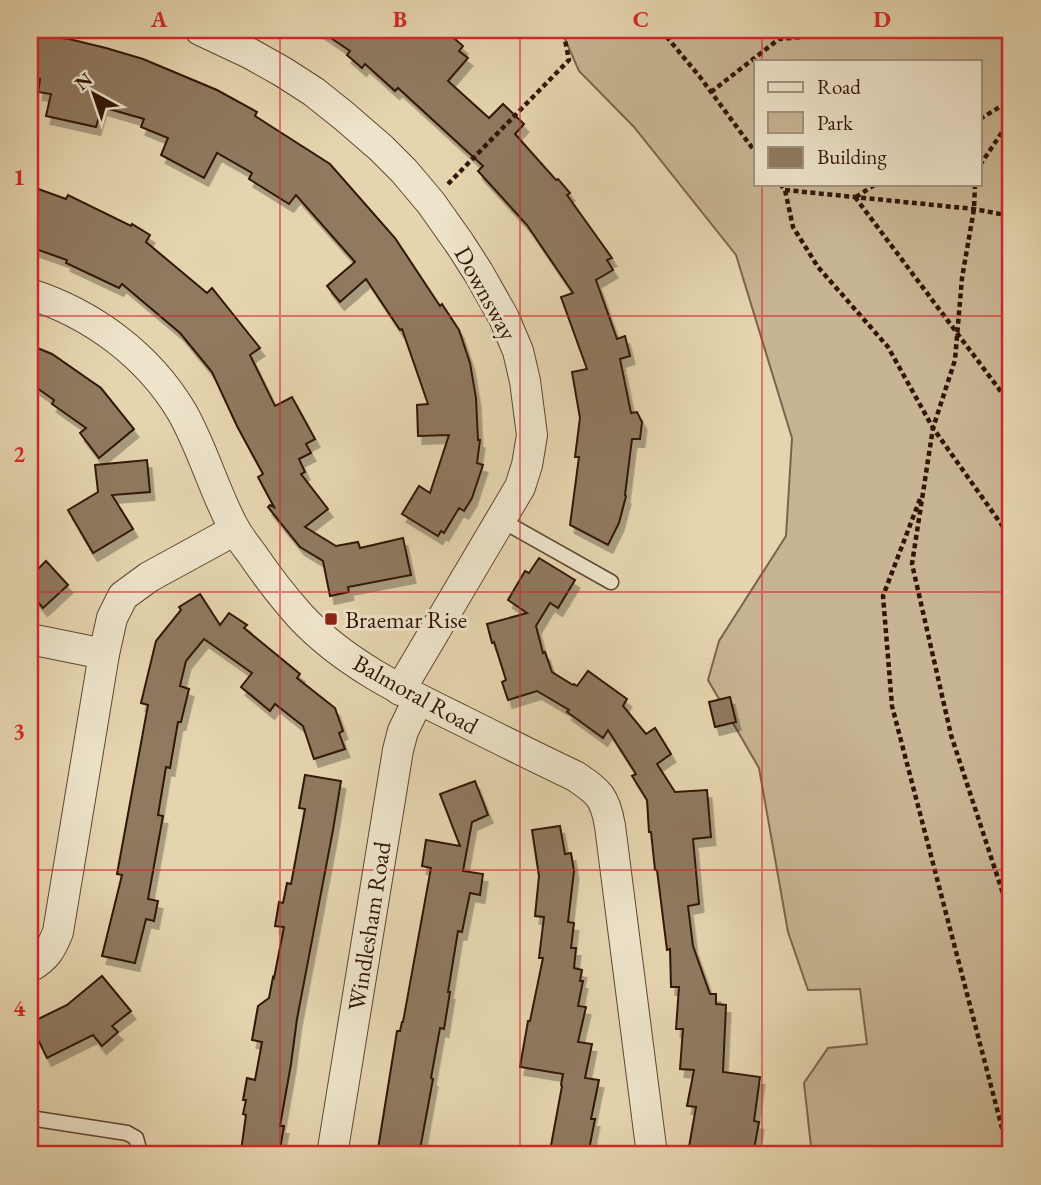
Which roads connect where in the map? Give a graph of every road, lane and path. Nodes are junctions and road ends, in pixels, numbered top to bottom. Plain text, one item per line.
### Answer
1 (200, 30) edge
2 (563, 30) edge
3 (661, 30) edge
4 (786, 30) edge
5 (845, 30) edge
6 (860, 30) edge
7 (852, 32) junction
8 (779, 40) junction
9 (711, 92) junction
10 (1011, 100) edge
11 (982, 118) edge
12 (1011, 119) edge
13 (754, 150) edge
14 (982, 162) edge
15 (782, 186) edge
16 (873, 186) edge
17 (975, 186) edge
18 (785, 190) junction
19 (855, 197) junction
20 (431, 203) junction
21 (974, 209) junction
22 (1011, 216) edge
23 (30, 294) edge
24 (957, 332) junction
25 (1011, 405) edge
26 (933, 428) junction
27 (924, 490) junction
28 (501, 520) junction
29 (234, 530) junction
30 (1011, 538) edge
31 (611, 582) dead end
32 (30, 639) edge
33 (104, 654) junction
34 (409, 695) junction
35 (1011, 918) edge
36 (30, 967) edge
37 (30, 1118) edge
38 (1011, 1134) edge
39 (138, 1155) edge
40 (332, 1155) edge
41 (652, 1155) edge
42 (1009, 1155) edge

1 - 20 street, Downsway
2 - 20 path
3 - 9 path
4 - 8 path
5 - 7 path
6 - 7 path
7 - 8 path
8 - 9 path
9 - 13 path
10 - 11 path
12 - 14 path
15 - 18 path
16 - 19 path
17 - 21 path
18 - 19 path
18 - 26 path
19 - 21 path
19 - 24 path
20 - 28 street, Downsway
21 - 22 path
21 - 24 path
23 - 29 street, Balmoral Road
24 - 25 path
24 - 26 path
26 - 27 path
26 - 30 path
27 - 35 path
27 - 42 path
28 - 31 lane
28 - 34 street, Downsway
29 - 33 street
29 - 34 street, Balmoral Road
32 - 33 street
33 - 36 street
34 - 40 street, Windlesham Road
34 - 41 street, Balmoral Road
37 - 39 lane
38 - 42 path

